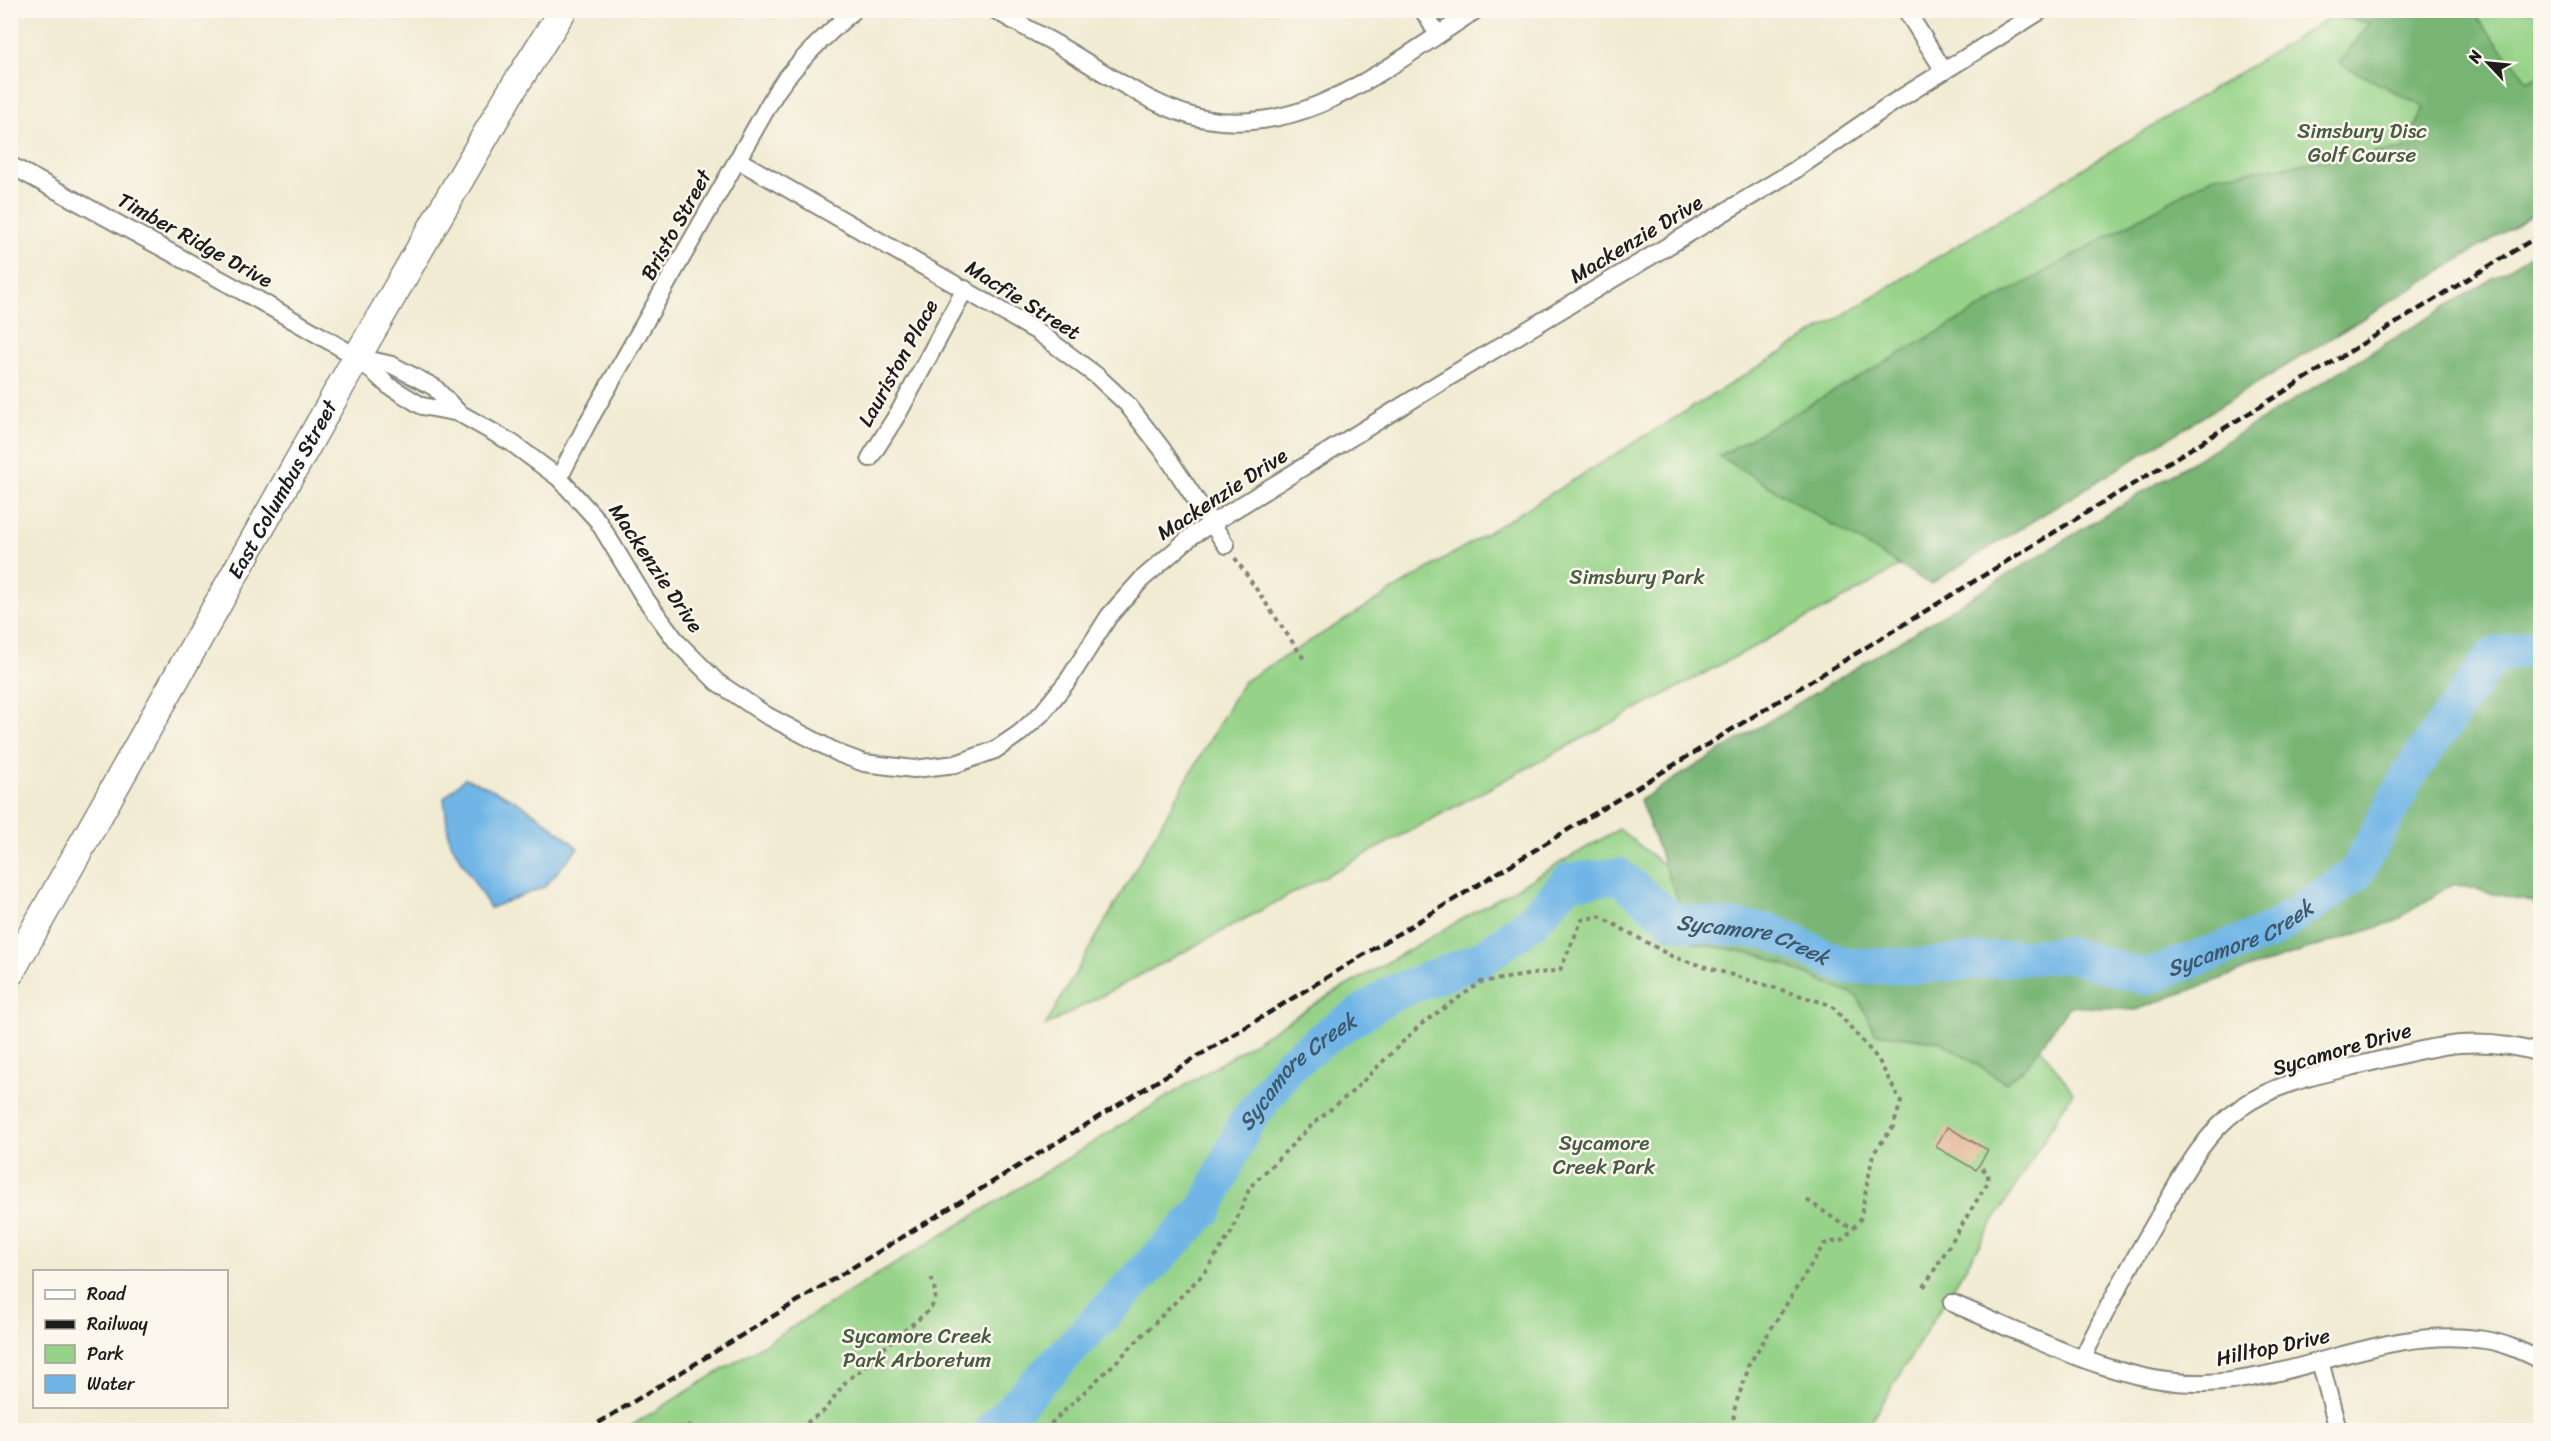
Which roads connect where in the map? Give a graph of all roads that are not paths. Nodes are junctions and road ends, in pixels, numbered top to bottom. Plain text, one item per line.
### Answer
1 (563, 10) edge
2 (854, 10) edge
3 (995, 10) edge
4 (1423, 10) edge
5 (1476, 10) edge
6 (1906, 10) edge
7 (2042, 10) edge
8 (1438, 35) junction
9 (1944, 71) junction
10 (738, 160) junction
11 (10, 165) edge
12 (965, 289) junction
13 (357, 357) junction
14 (870, 458) dead end
15 (559, 478) junction
16 (1212, 523) junction
17 (1226, 545) road end
18 (10, 974) edge
19 (2541, 1053) edge
20 (1952, 1303) dead end
21 (2083, 1358) junction
22 (2541, 1360) edge
23 (2319, 1361) junction
24 (2338, 1431) edge

1 - 13 main road, East Columbus Street
2 - 10 street, Bristo Street
3 - 8 street
4 - 8 street
5 - 8 street
6 - 9 street
7 - 9 street, Mackenzie Drive
9 - 16 street, Mackenzie Drive
10 - 12 street, Macfie Street
10 - 15 street, Bristo Street
11 - 13 street, Timber Ridge Drive
12 - 14 street, Lauriston Place
12 - 16 street, Macfie Street
13 - 15 street, Mackenzie Drive
13 - 18 main road, East Columbus Street
15 - 16 street, Mackenzie Drive
16 - 17 street, Macfie Street
19 - 21 street, Sycamore Drive
20 - 21 street, Hilltop Drive
21 - 23 street, Hilltop Drive
22 - 23 street, Hilltop Drive
23 - 24 street

